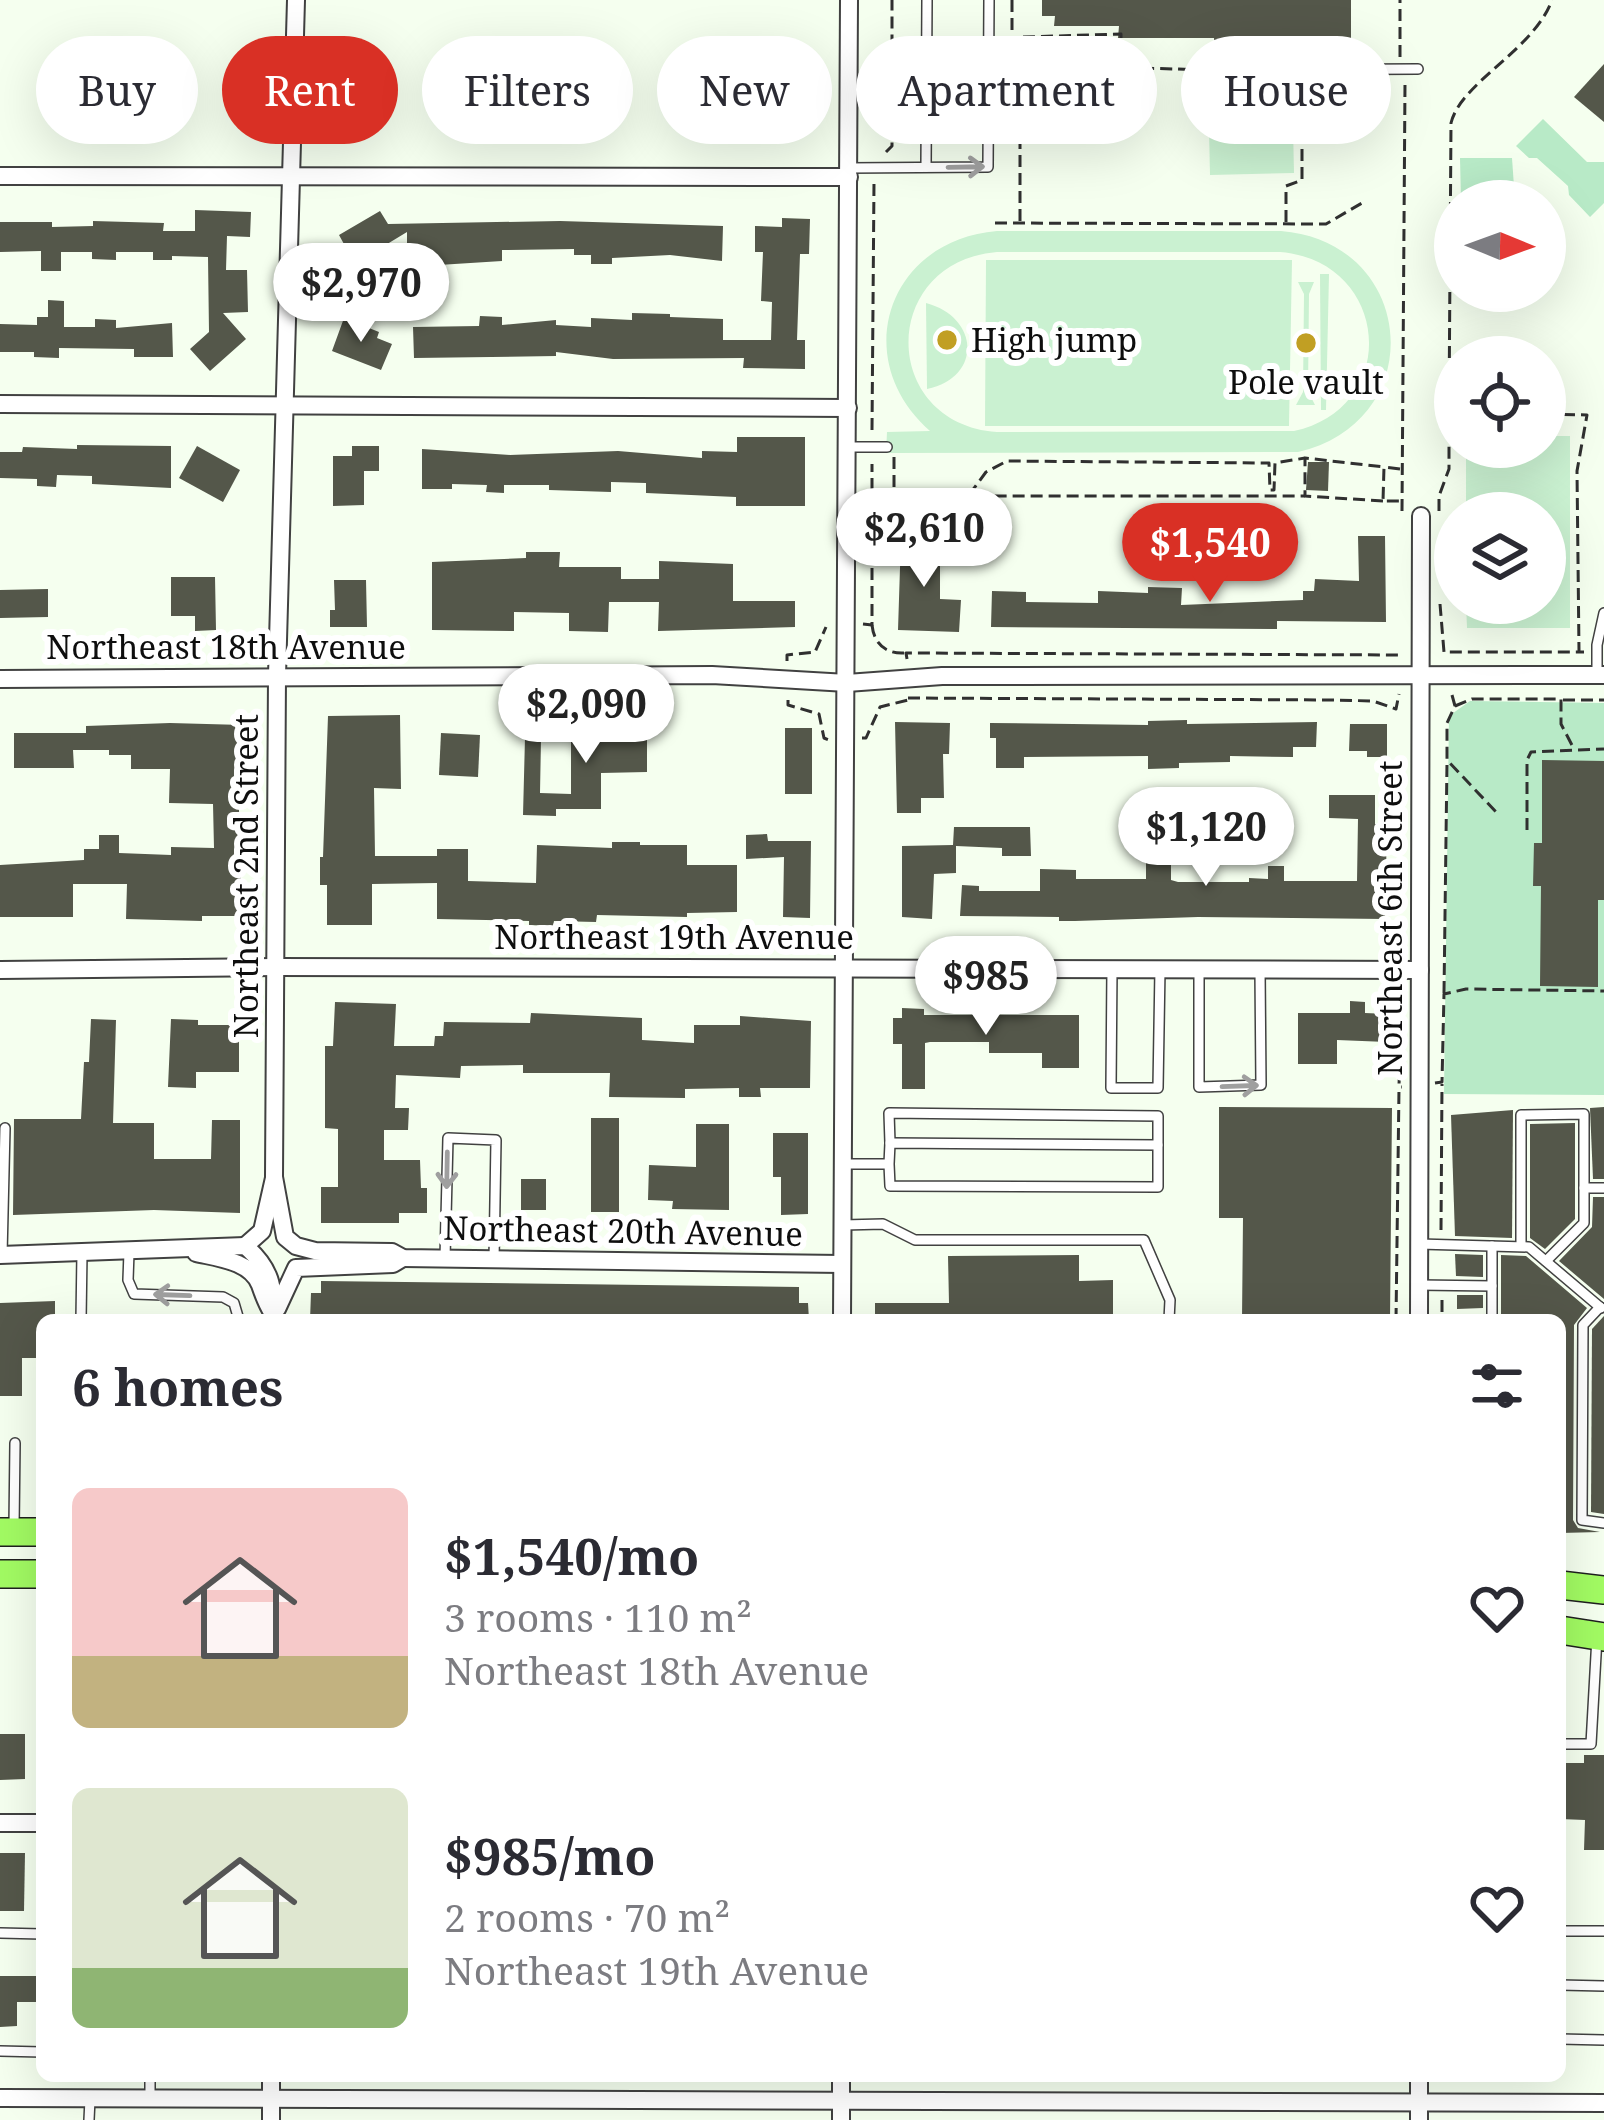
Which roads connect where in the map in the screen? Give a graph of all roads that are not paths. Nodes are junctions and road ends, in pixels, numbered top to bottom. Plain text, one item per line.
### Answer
1 (296, 0) edge
2 (849, 0) edge
3 (927, 0) edge
4 (989, 0) edge
5 (1391, 69) edge
6 (1411, 69) road end
7 (926, 167) junction
8 (849, 172) junction
9 (0, 176) edge
10 (292, 176) junction
11 (0, 404) edge
12 (288, 404) junction
13 (848, 408) junction
14 (848, 446) junction
15 (890, 450) road end
16 (1421, 517) road end
17 (1604, 614) edge
18 (1421, 674) junction
19 (1600, 675) edge
20 (277, 676) junction
21 (0, 679) edge
22 (847, 683) junction
23 (275, 967) junction
24 (845, 968) junction
25 (1112, 968) junction
26 (1160, 969) junction
27 (1199, 969) junction
28 (1260, 969) junction
29 (0, 970) edge
30 (1420, 970) junction
31 (5, 1128) dead end
32 (890, 1142) junction
33 (1158, 1145) junction
34 (843, 1164) junction
35 (890, 1164) junction
36 (274, 1177) junction
37 (1584, 1188) junction
38 (1604, 1188) edge
39 (842, 1225) junction
40 (285, 1237) joint
41 (1419, 1244) junction
42 (245, 1246) junction
43 (1492, 1246) junction
44 (1521, 1246) junction
45 (184, 1251) junction
46 (129, 1252) junction
47 (82, 1253) junction
48 (1, 1256) edge
49 (403, 1258) junction
50 (445, 1260) junction
51 (494, 1260) junction
52 (1546, 1261) junction
53 (842, 1264) junction
54 (1419, 1285) junction
55 (1492, 1286) junction
56 (1602, 1309) edge
57 (82, 1314) edge
58 (237, 1314) edge
59 (272, 1314) edge
60 (274, 1314) edge
61 (276, 1314) edge
62 (842, 1314) edge
63 (1169, 1314) edge
64 (1419, 1314) edge
65 (1492, 1314) edge
66 (15, 1444) dead end
67 (1604, 1523) edge
68 (18, 1532) edge
69 (0, 1574) edge
70 (36, 1574) edge
71 (1566, 1586) edge
72 (1604, 1590) edge
73 (1566, 1631) edge
74 (1601, 1636) edge
75 (1566, 1744) edge
76 (0, 1823) edge
77 (36, 1823) edge
78 (1566, 1930) edge
79 (1604, 1931) edge
80 (0, 1933) edge
81 (36, 1934) edge
82 (1566, 1985) edge
83 (1604, 1986) edge
84 (1566, 2039) edge
85 (1604, 2040) edge
86 (0, 2051) edge
87 (36, 2052) edge
88 (150, 2082) edge
89 (271, 2082) edge
90 (1419, 2082) edge
91 (0, 2098) edge
92 (90, 2099) junction
93 (150, 2099) junction
94 (271, 2100) junction
95 (1419, 2100) junction
96 (1604, 2102) edge
97 (841, 2110) edge
98 (89, 2120) edge
99 (271, 2120) edge
100 (1419, 2120) edge

1 - 10 street, Northeast 2nd Street
2 - 8 street
3 - 7 lane
7 -> 4 lane
5 - 6 lane
7 - 8 lane
8 - 10 street
8 - 13 street
9 - 10 street
10 - 12 street, Northeast 2nd Street
11 - 12 street
12 - 13 street
12 - 20 street, Northeast 2nd Street
13 - 14 street
14 - 15 lane
14 - 22 street
16 - 18 street, Northeast 6th Street
17 - 19 lane
18 - 19 street, Northeast 18th Avenue
18 - 22 street, Northeast 18th Avenue
18 - 30 street, Northeast 6th Street
20 - 21 street, Northeast 18th Avenue
20 - 22 street, Northeast 18th Avenue
20 - 23 street, Northeast 2nd Street
22 - 24 street
23 - 24 street, Northeast 19th Avenue
23 - 29 street, Northeast 19th Avenue
23 - 36 street, Northeast 2nd Street
24 - 25 street, Northeast 19th Avenue
24 - 34 street
25 - 26 street, Northeast 19th Avenue
25 - 26 lane
26 - 27 street, Northeast 19th Avenue
27 - 28 street, Northeast 19th Avenue
27 -> 28 lane
28 - 30 street, Northeast 19th Avenue
30 - 41 street, Northeast 6th Street
31 - 48 lane
32 - 33 lane
32 - 33 lane
32 - 35 lane
33 - 35 lane
34 - 35 lane
34 - 39 street
36 - 40 street, Northeast 2nd Street
36 - 42 street, Northeast 2nd Street
37 - 38 lane
37 - 44 lane
37 - 52 lane
39 - 53 street
39 - 63 lane
40 - 49 street, Northeast 20th Avenue
41 - 43 lane
41 - 54 street, Northeast 6th Street
42 - 45 street
42 - 60 street
43 - 44 lane
43 - 55 lane
44 - 52 lane
45 - 46 street
45 - 59 street
46 - 47 street
58 -> 46 lane
47 - 48 street
47 - 57 lane
49 - 50 street, Northeast 20th Avenue
49 - 61 street, Northeast 20th Avenue
50 - 51 street, Northeast 20th Avenue
51 -> 50 lane
51 - 53 street, Northeast 20th Avenue
52 - 56 lane
53 - 62 street
54 - 55 lane
54 - 64 street, Northeast 6th Street
55 - 65 lane
56 - 67 lane
66 - 68 lane
69 - 70 main road
71 - 72 main road
73 - 74 main road
74 - 75 lane
76 - 77 street
78 - 79 lane
80 - 81 lane
82 - 83 lane
84 - 85 lane
86 - 87 lane
88 - 93 lane
89 - 94 street
90 - 95 street
91 - 92 street
92 - 93 street
92 - 98 lane
93 - 94 street
94 - 97 street
94 - 99 street
95 - 96 street
95 - 97 street
95 - 100 street

